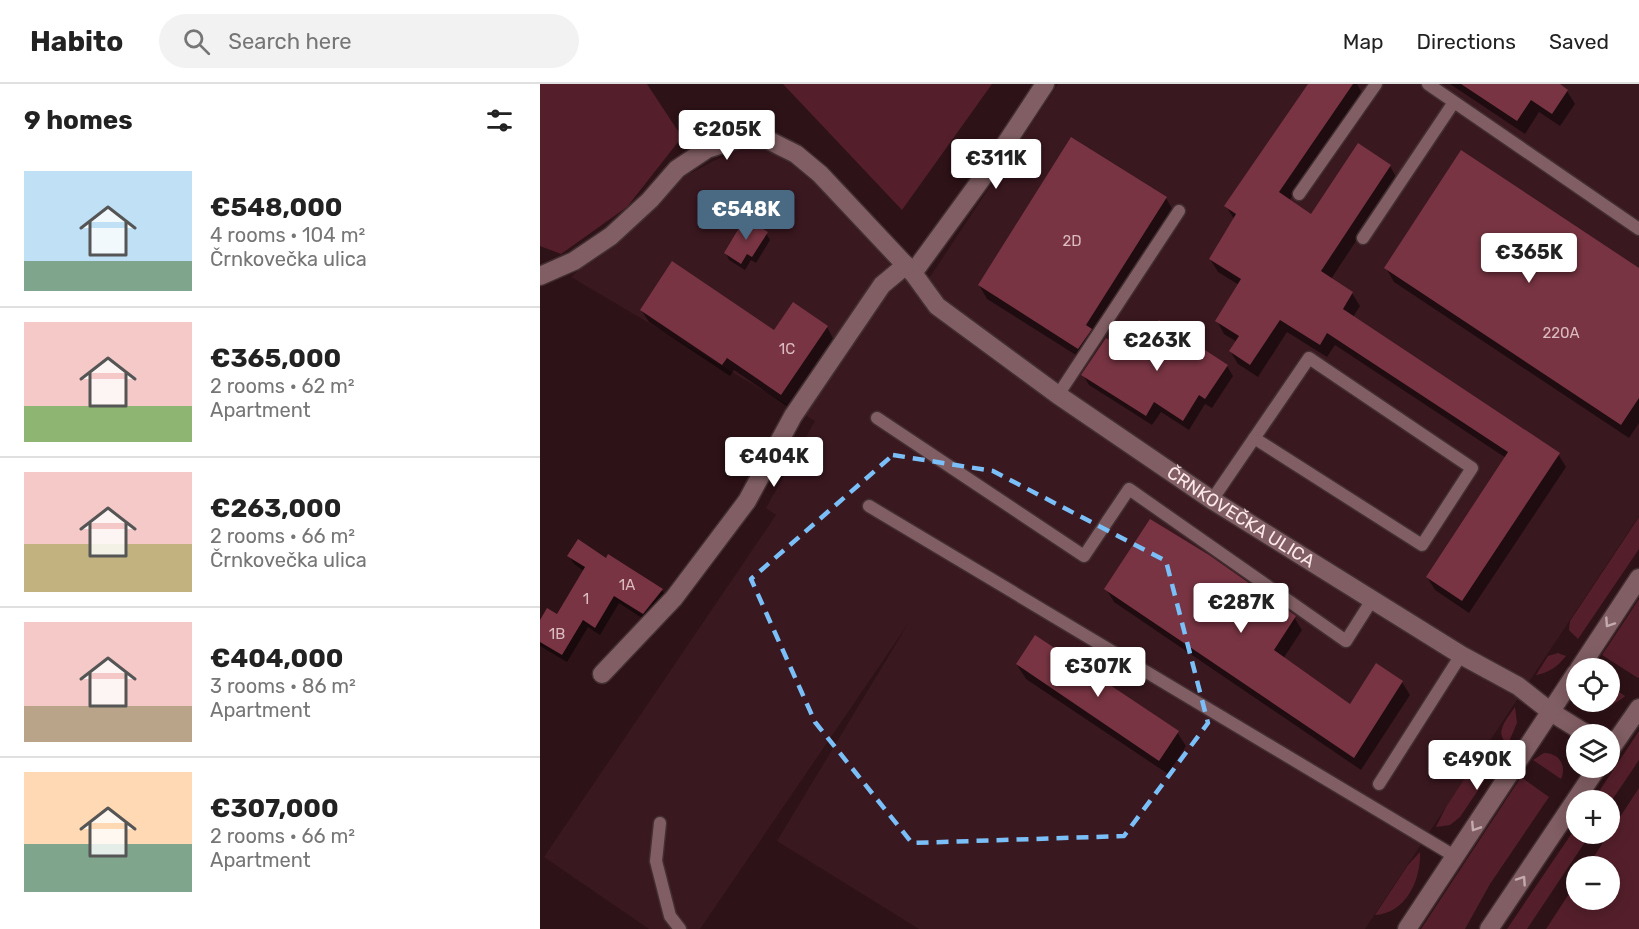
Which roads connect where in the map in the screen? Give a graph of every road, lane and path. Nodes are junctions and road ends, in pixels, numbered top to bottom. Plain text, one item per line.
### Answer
1 (1045, 84) edge
2 (1376, 84) edge
3 (1428, 84) edge
4 (1454, 102) junction
5 (1299, 194) dead end
6 (1179, 211) dead end
7 (1639, 229) edge
8 (1363, 238) dead end
9 (909, 269) junction
10 (540, 276) edge
11 (1058, 395) junction
12 (878, 418) dead end
13 (1254, 438) junction
14 (1212, 500) junction
15 (868, 506) dead end
16 (1639, 578) edge
17 (1372, 600) junction
18 (1461, 655) junction
19 (1587, 658) edge
20 (602, 674) dead end
21 (1566, 689) edge
22 (1639, 708) edge
23 (1551, 711) junction
24 (1570, 724) edge
25 (1620, 735) edge
26 (1590, 778) edge
27 (1379, 783) dead end
28 (660, 822) dead end
29 (1456, 857) junction
30 (680, 929) edge
31 (1407, 929) edge
32 (1489, 929) edge

1 - 9 street
2 - 5 lane
3 - 4 lane
4 - 7 lane
4 - 8 lane
6 - 11 lane
9 - 10 street, ČRNKOVEČKA ULICA
9 - 11 street, ČRNKOVEČKA ULICA
9 - 20 street
11 - 14 street, ČRNKOVEČKA ULICA
12 - 17 lane
13 - 13 lane
13 - 14 lane
14 - 17 street, ČRNKOVEČKA ULICA
15 - 29 lane
16 -> 19 street
17 - 18 street, ČRNKOVEČKA ULICA
18 - 23 street, ČRNKOVEČKA ULICA
18 - 27 lane
21 - 23 street
22 - 25 street
23 - 24 street, ČRNKOVEČKA ULICA
23 -> 29 street
32 -> 26 street
28 - 30 lane
29 - 31 street

